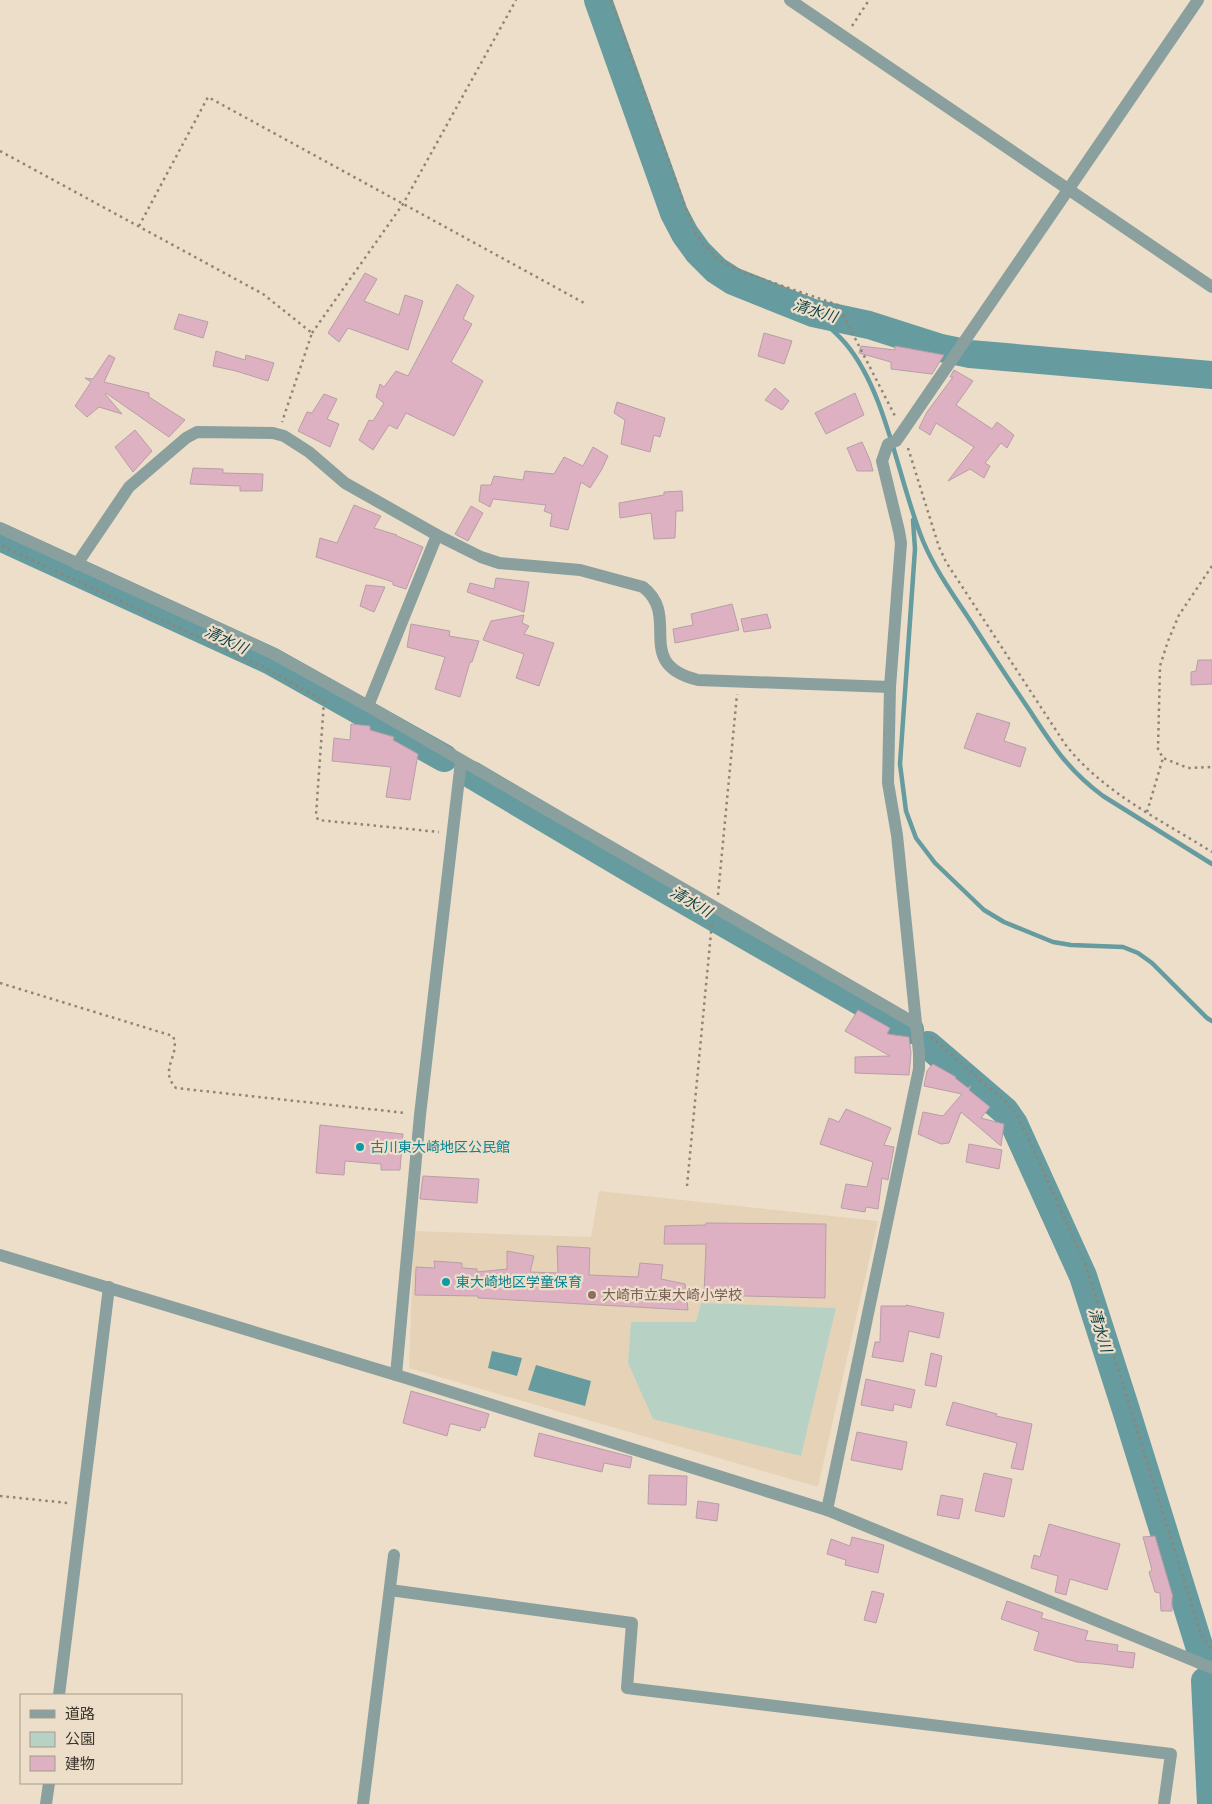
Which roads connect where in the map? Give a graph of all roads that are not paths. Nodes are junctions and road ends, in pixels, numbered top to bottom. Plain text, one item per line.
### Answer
1 (790, 0) edge
2 (1198, 0) edge
3 (1068, 190) junction
4 (1212, 287) edge
5 (0, 528) edge
6 (437, 535) junction
7 (77, 564) junction
8 (890, 687) junction
9 (368, 706) junction
10 (461, 761) junction
11 (916, 1024) junction
12 (0, 1255) edge
13 (109, 1287) junction
14 (396, 1375) junction
15 (827, 1510) junction
16 (394, 1555) dead end
17 (390, 1590) junction
18 (1212, 1668) edge
19 (59, 1694) edge
20 (49, 1784) edge
21 (46, 1804) edge
22 (363, 1804) edge
23 (1164, 1804) edge

1 - 3 street
2 - 3 street
3 - 4 street
3 - 8 street
5 - 7 street
6 - 7 street
6 - 8 street
6 - 9 street
7 - 9 street
8 - 11 street
9 - 10 street
10 - 11 street
10 - 14 street
11 - 15 street
12 - 13 street
13 - 14 street
13 - 19 street
14 - 15 street
15 - 18 street
16 - 17 street
17 - 22 street
17 - 23 street
20 - 21 street

